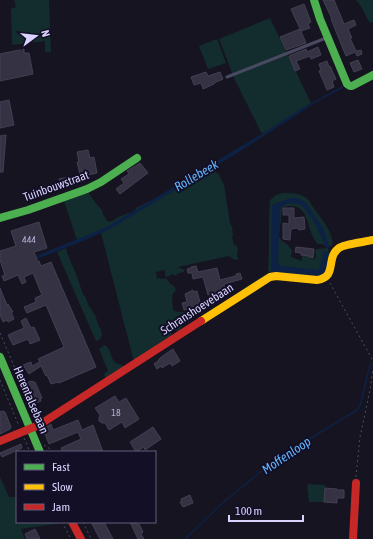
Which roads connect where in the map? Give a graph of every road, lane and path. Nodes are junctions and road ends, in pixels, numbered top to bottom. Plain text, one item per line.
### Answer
1 (314, 0) edge
2 (328, 37) junction
3 (373, 75) edge
4 (227, 77) dead end
5 (137, 158) dead end
6 (0, 218) edge
7 (373, 240) edge
8 (327, 278) junction
9 (0, 333) edge
10 (0, 357) edge
11 (373, 361) edge
12 (373, 369) edge
13 (0, 380) edge
14 (28, 410) dead end
15 (30, 428) junction
16 (22, 432) junction
17 (0, 441) edge
18 (30, 451) edge
19 (40, 451) edge
20 (356, 484) joint
21 (63, 523) edge
22 (73, 523) edge
23 (84, 523) edge
24 (71, 539) edge
25 (81, 539) edge
26 (92, 539) edge
27 (353, 539) edge

1 - 2 street
2 - 3 street
2 - 4 lane
5 - 6 street, Tuinbouwstraat
7 - 8 street
8 - 11 path
8 - 15 street, Schranshoevebaan
9 - 14 path
10 - 15 street, Herentalsebaan
12 - 20 path
13 - 16 path
15 - 16 street, Schranshoevebaan
15 - 19 street, Herentalsebaan
16 - 17 street, Schranshoevebaan
16 - 18 path
20 - 27 street
21 - 24 path
22 - 25 street
23 - 26 path

